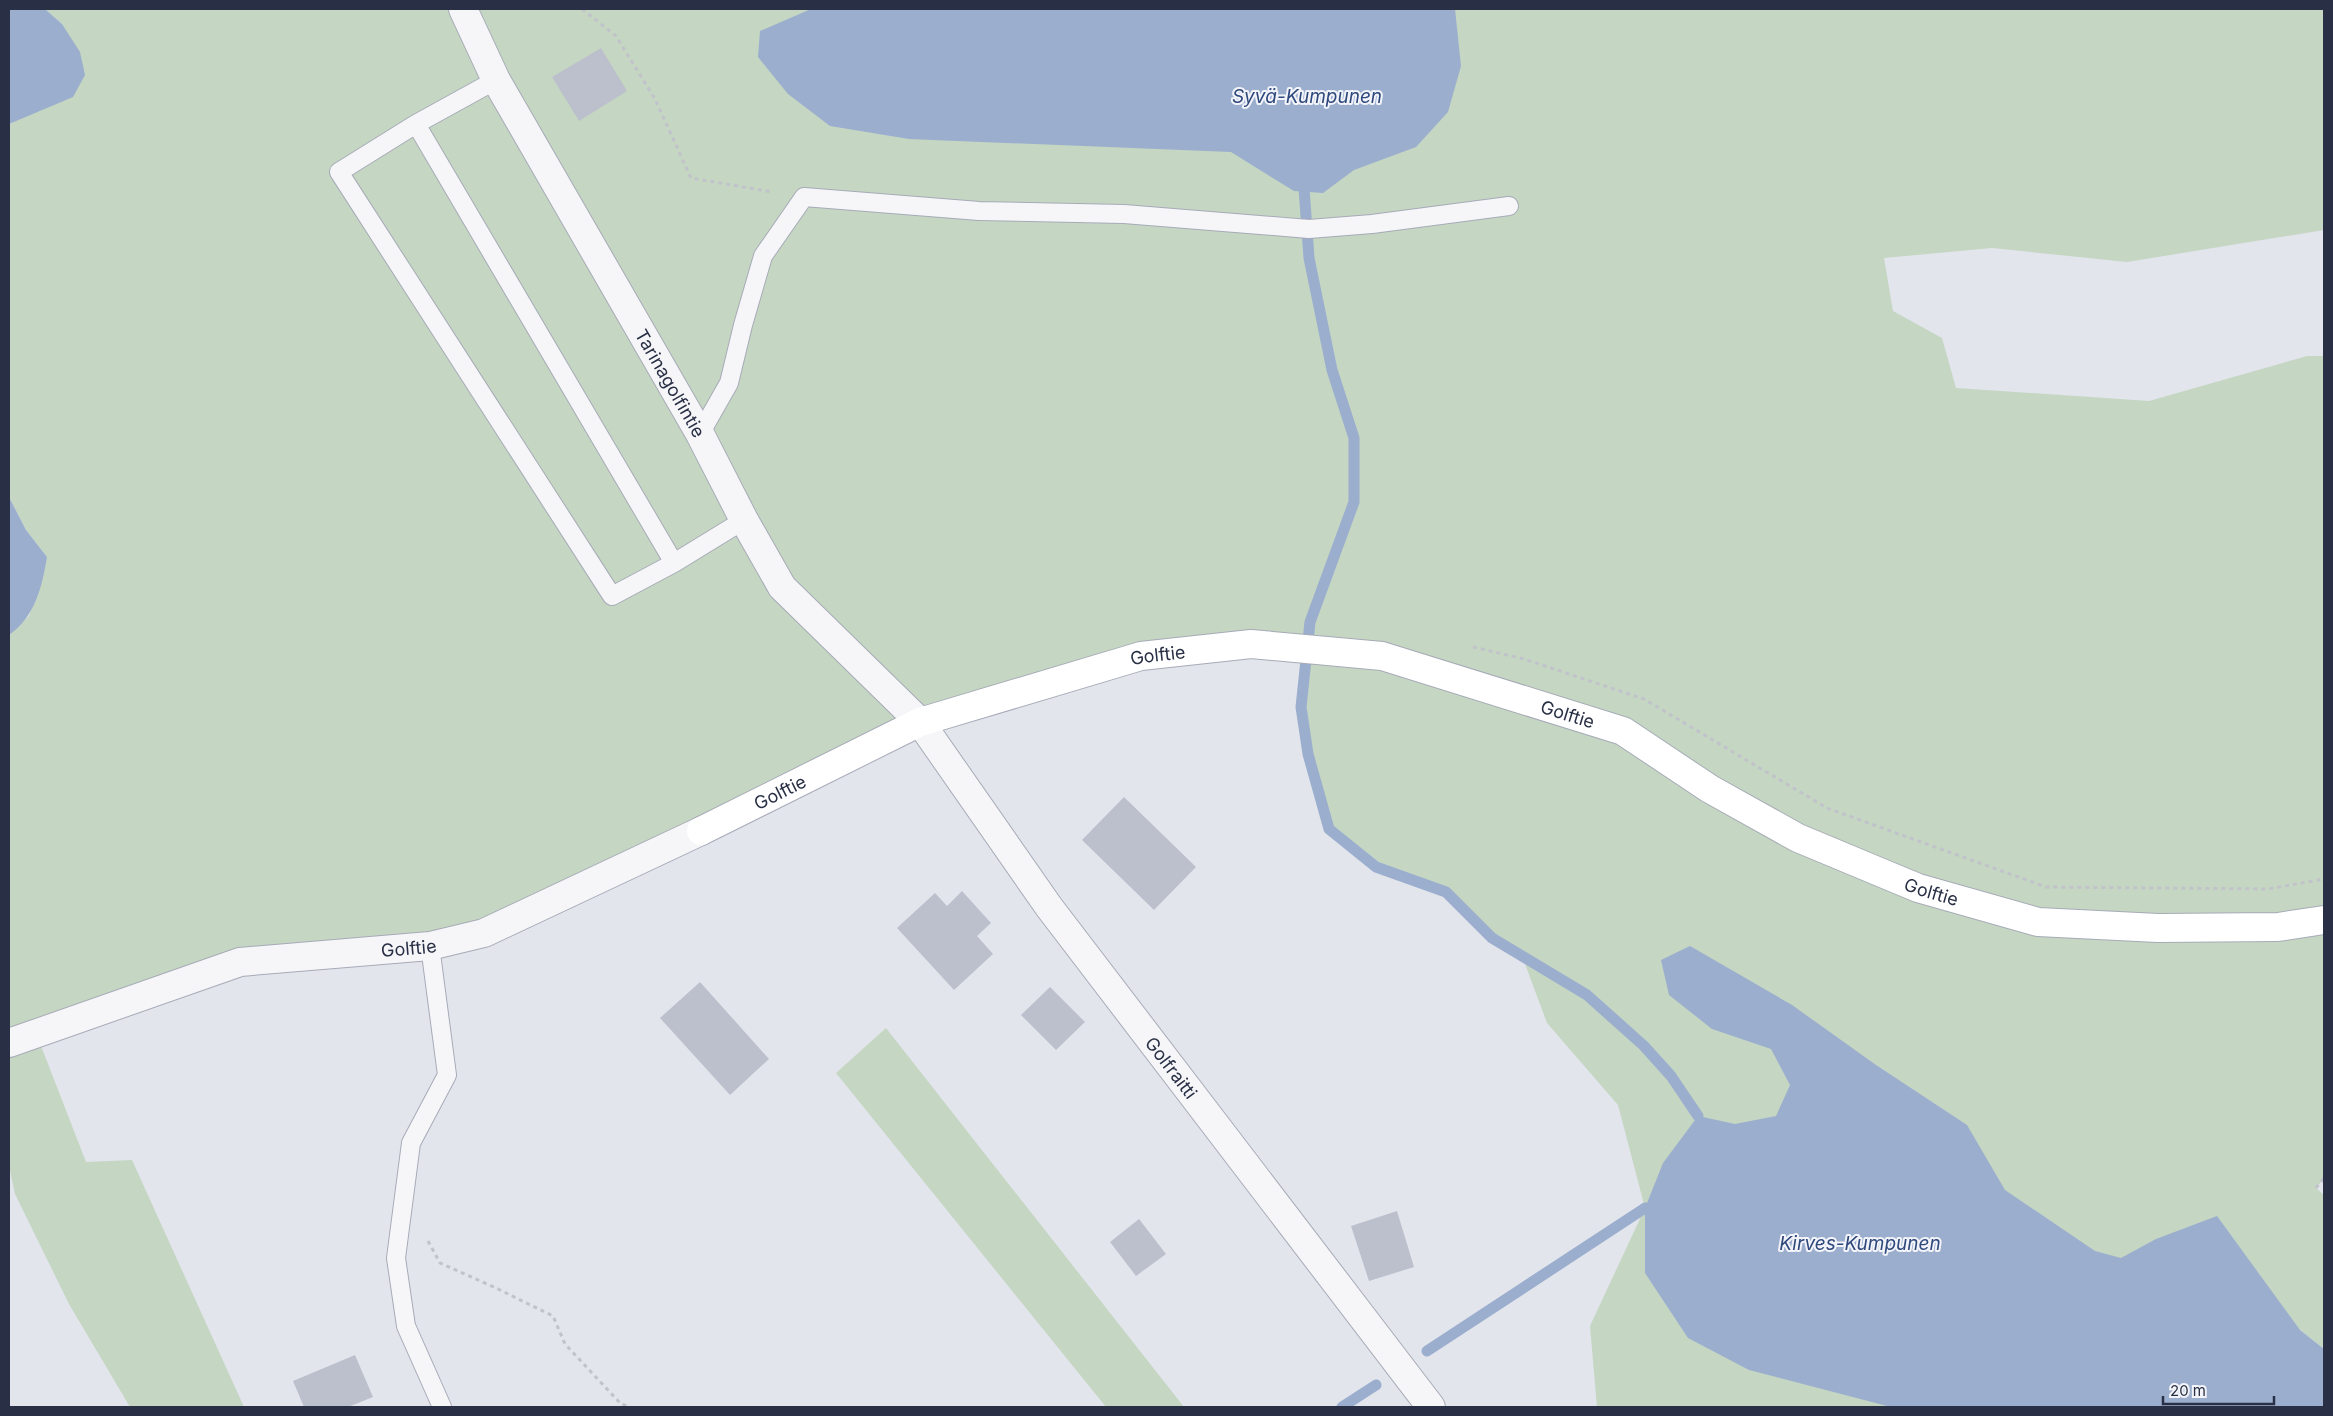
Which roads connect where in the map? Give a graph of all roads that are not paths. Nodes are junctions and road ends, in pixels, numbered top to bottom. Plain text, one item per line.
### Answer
1 (464, 9) edge
2 (496, 80) junction
3 (416, 124) junction
4 (1509, 206) dead end
5 (700, 434) junction
6 (744, 520) junction
7 (674, 563) junction
8 (920, 722) junction
9 (2324, 920) edge
10 (430, 946) junction
11 (9, 1043) edge
12 (442, 1407) edge
13 (1432, 1407) edge

1 - 2 street, Tarinagolfintie
2 - 3 lane
2 - 5 street, Tarinagolfintie
3 - 7 lane
3 - 7 lane
4 - 5 lane
5 - 6 street, Tarinagolfintie
6 - 7 lane
6 - 8 street, Tarinagolfintie
8 - 9 street, Golftie
8 - 10 street, Golftie
8 - 13 street, Golfraitti
10 - 11 street, Golftie
10 - 12 lane

